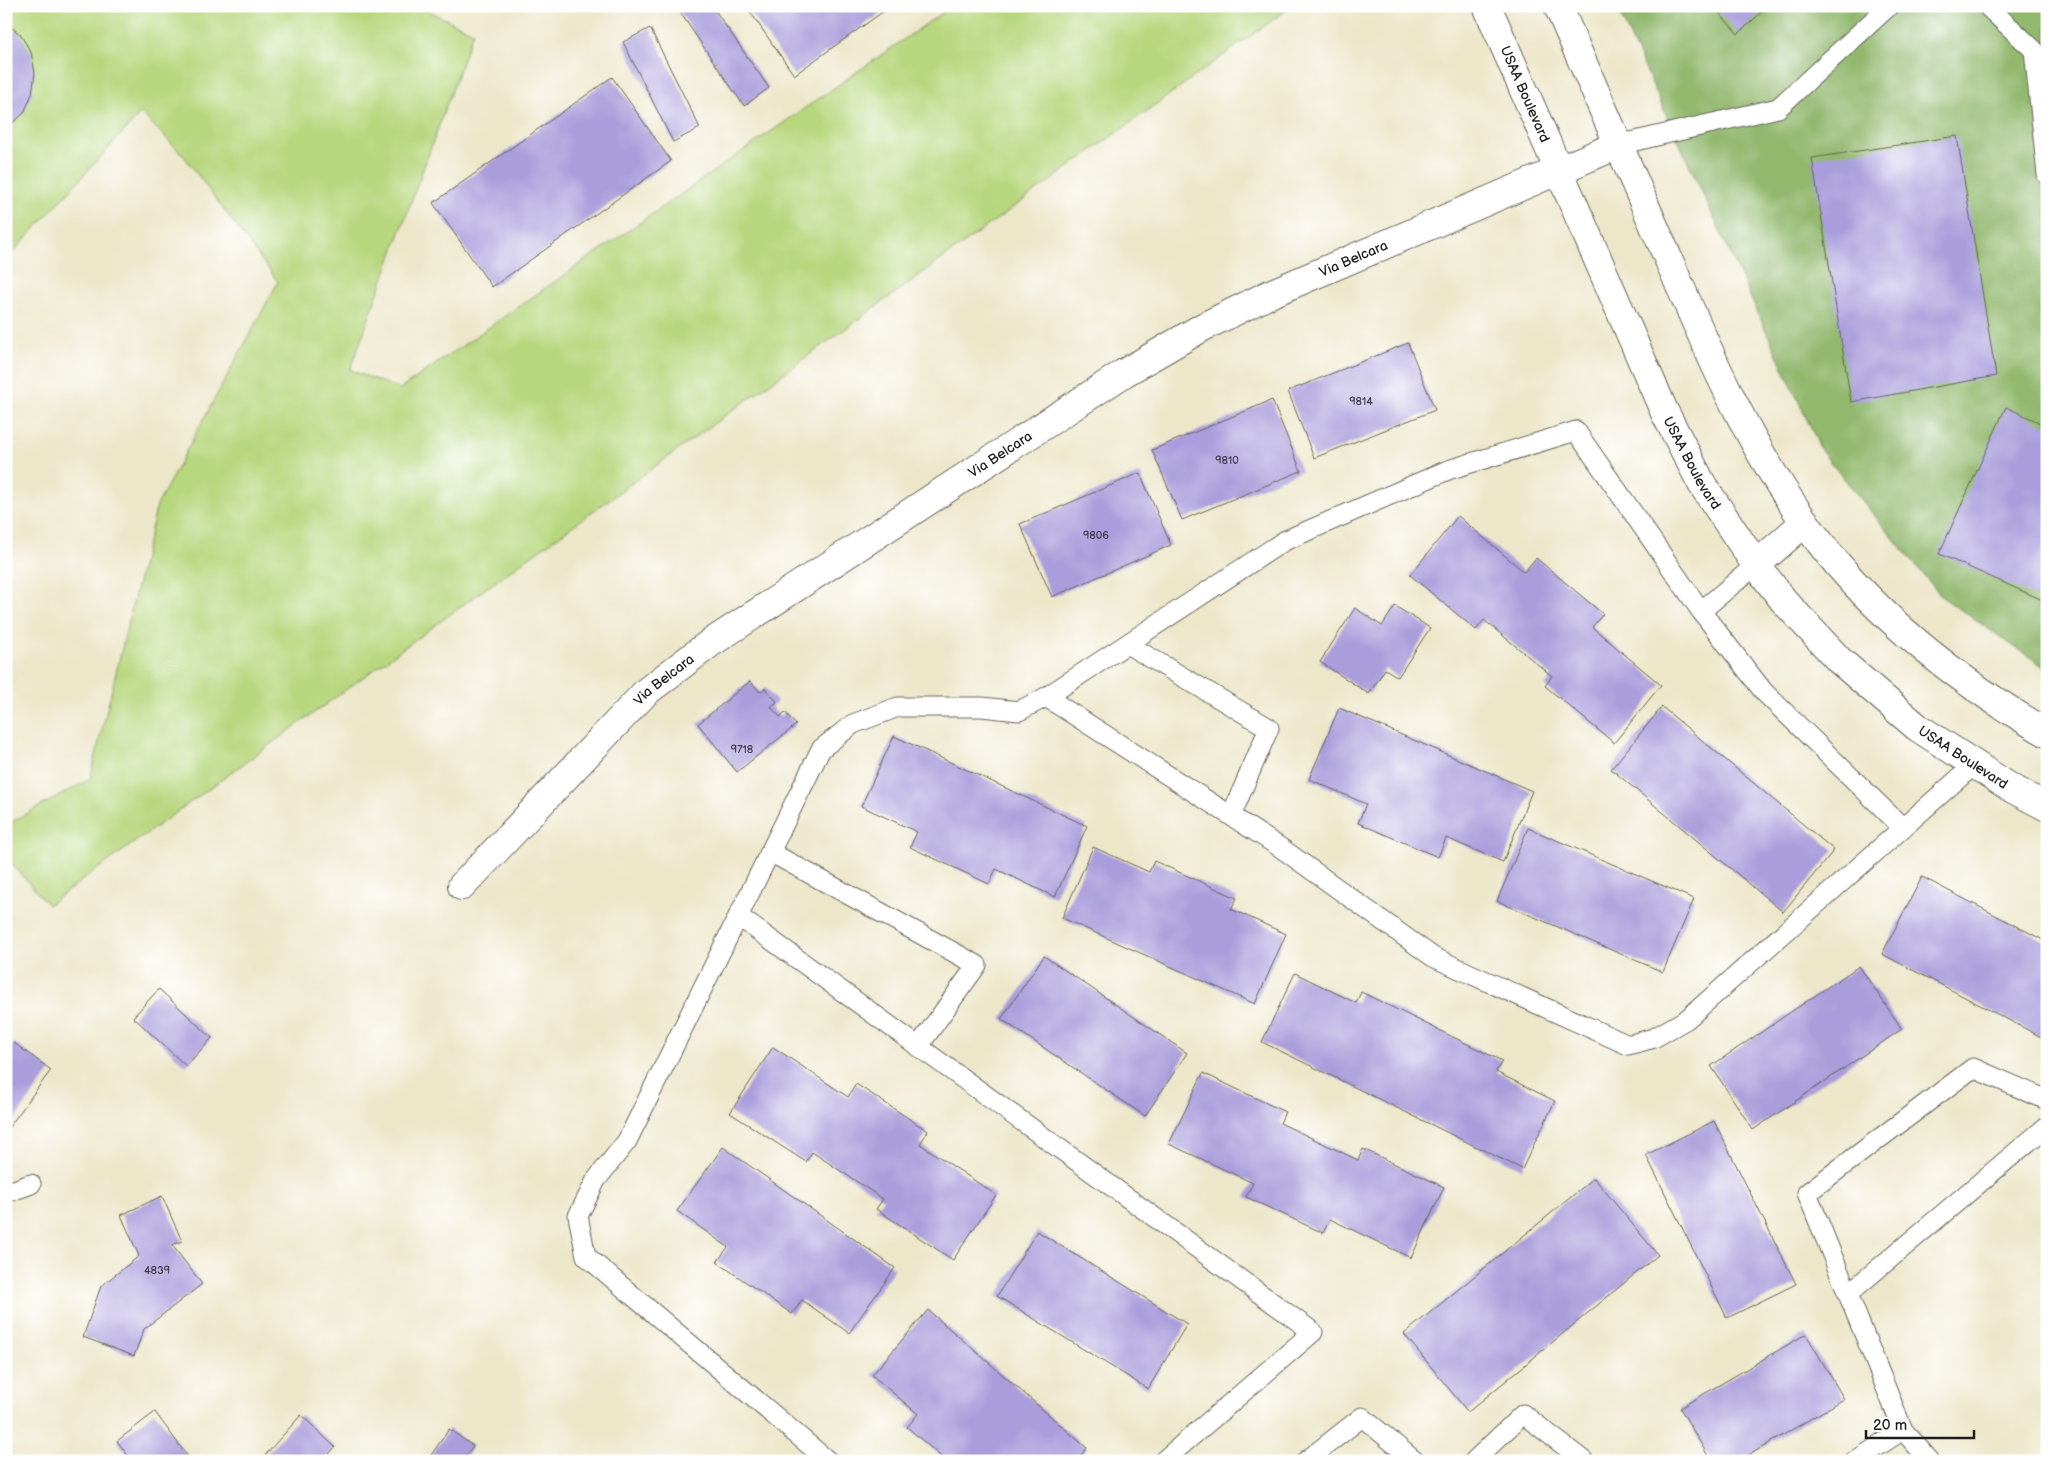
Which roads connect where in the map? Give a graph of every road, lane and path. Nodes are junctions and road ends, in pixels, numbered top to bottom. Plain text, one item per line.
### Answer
1 (1487, 6) edge
2 (1558, 6) edge
3 (1889, 6) edge
4 (1986, 6) edge
5 (2040, 46) edge
6 (1618, 145) junction
7 (1558, 171) junction
8 (2047, 174) edge
9 (1805, 522) junction
10 (1756, 565) junction
11 (1701, 611) junction
12 (1127, 644) junction
13 (1046, 697) junction
14 (2047, 733) edge
15 (1975, 764) junction
16 (2047, 807) edge
17 (1232, 816) junction
18 (1903, 828) junction
19 (770, 852) junction
20 (462, 886) dead end
21 (738, 916) junction
22 (918, 1047) junction
23 (2047, 1100) edge
24 (2047, 1126) edge
25 (31, 1184) dead end
26 (6, 1193) edge
27 (1848, 1294) junction
28 (1903, 1430) junction
29 (828, 1461) edge
30 (1163, 1461) edge
31 (1306, 1461) edge
32 (1415, 1461) edge
33 (1474, 1461) edge
34 (1584, 1461) edge
35 (1855, 1461) edge
36 (1930, 1461) edge

1 - 7 street, USAA Boulevard
2 - 6 street
3 - 6 lane
4 - 5 lane
5 - 8 lane
6 - 7 street, Via Belcara
6 - 9 street
7 - 10 street, USAA Boulevard
7 - 20 street, Via Belcara
9 - 10 street
9 - 14 street
10 - 11 lane
10 - 15 street, USAA Boulevard
11 - 12 lane
11 - 18 lane
12 - 13 lane
12 - 17 lane
13 - 17 lane
13 - 19 lane
15 - 16 street, USAA Boulevard
15 - 18 lane
17 - 18 lane
19 - 21 lane
19 - 22 lane
21 - 22 lane
21 - 29 lane
22 - 30 lane
23 - 27 lane
24 - 27 lane
25 - 26 lane
27 - 28 lane
28 - 35 lane
28 - 36 lane
31 - 32 lane
33 - 34 lane

